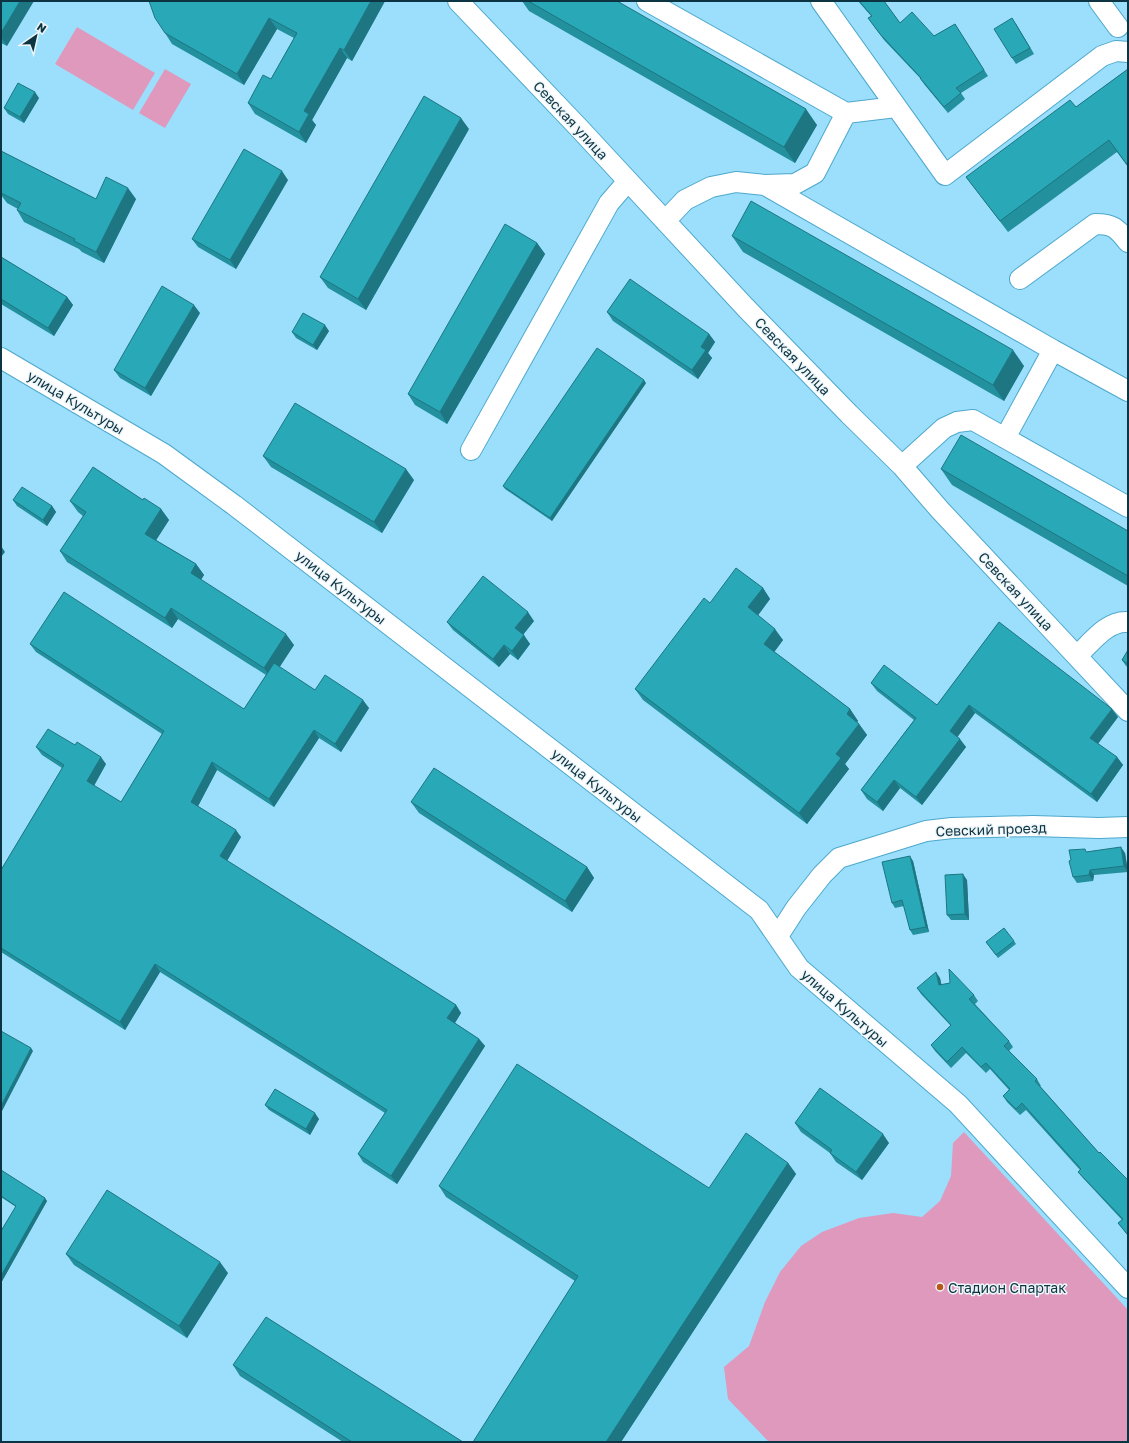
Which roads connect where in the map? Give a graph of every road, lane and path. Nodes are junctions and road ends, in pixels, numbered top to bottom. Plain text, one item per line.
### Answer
1 (459, 1) edge
2 (647, 1) edge
3 (821, 1) edge
4 (1099, 1) edge
5 (1125, 29) edge
6 (1128, 52) edge
7 (896, 107) junction
8 (846, 113) junction
9 (628, 181) junction
10 (765, 185) junction
11 (665, 221) junction
12 (1128, 242) edge
13 (1020, 279) dead end
14 (1053, 350) junction
15 (1, 358) edge
16 (1128, 391) edge
17 (1005, 438) junction
18 (471, 450) dead end
19 (902, 466) junction
20 (1128, 507) edge
21 (1128, 622) edge
22 (1077, 656) junction
23 (1128, 711) edge
24 (1128, 827) edge
25 (778, 936) junction
26 (1128, 1288) edge

1 - 9 street, Севская улица
2 - 8 street
3 - 7 street
4 - 5 street
6 - 7 street
7 - 8 street
8 - 10 street
9 - 11 street, Севская улица
9 - 18 street
10 - 11 street
10 - 14 street
11 - 19 street, Севская улица
12 - 13 street
14 - 16 street
14 - 17 street
15 - 25 street, улица Культуры
17 - 19 street
17 - 20 street
19 - 22 street, Севская улица
21 - 22 street
22 - 23 street, Севская улица
24 - 25 street, Севский проезд
25 - 26 street, улица Культуры

